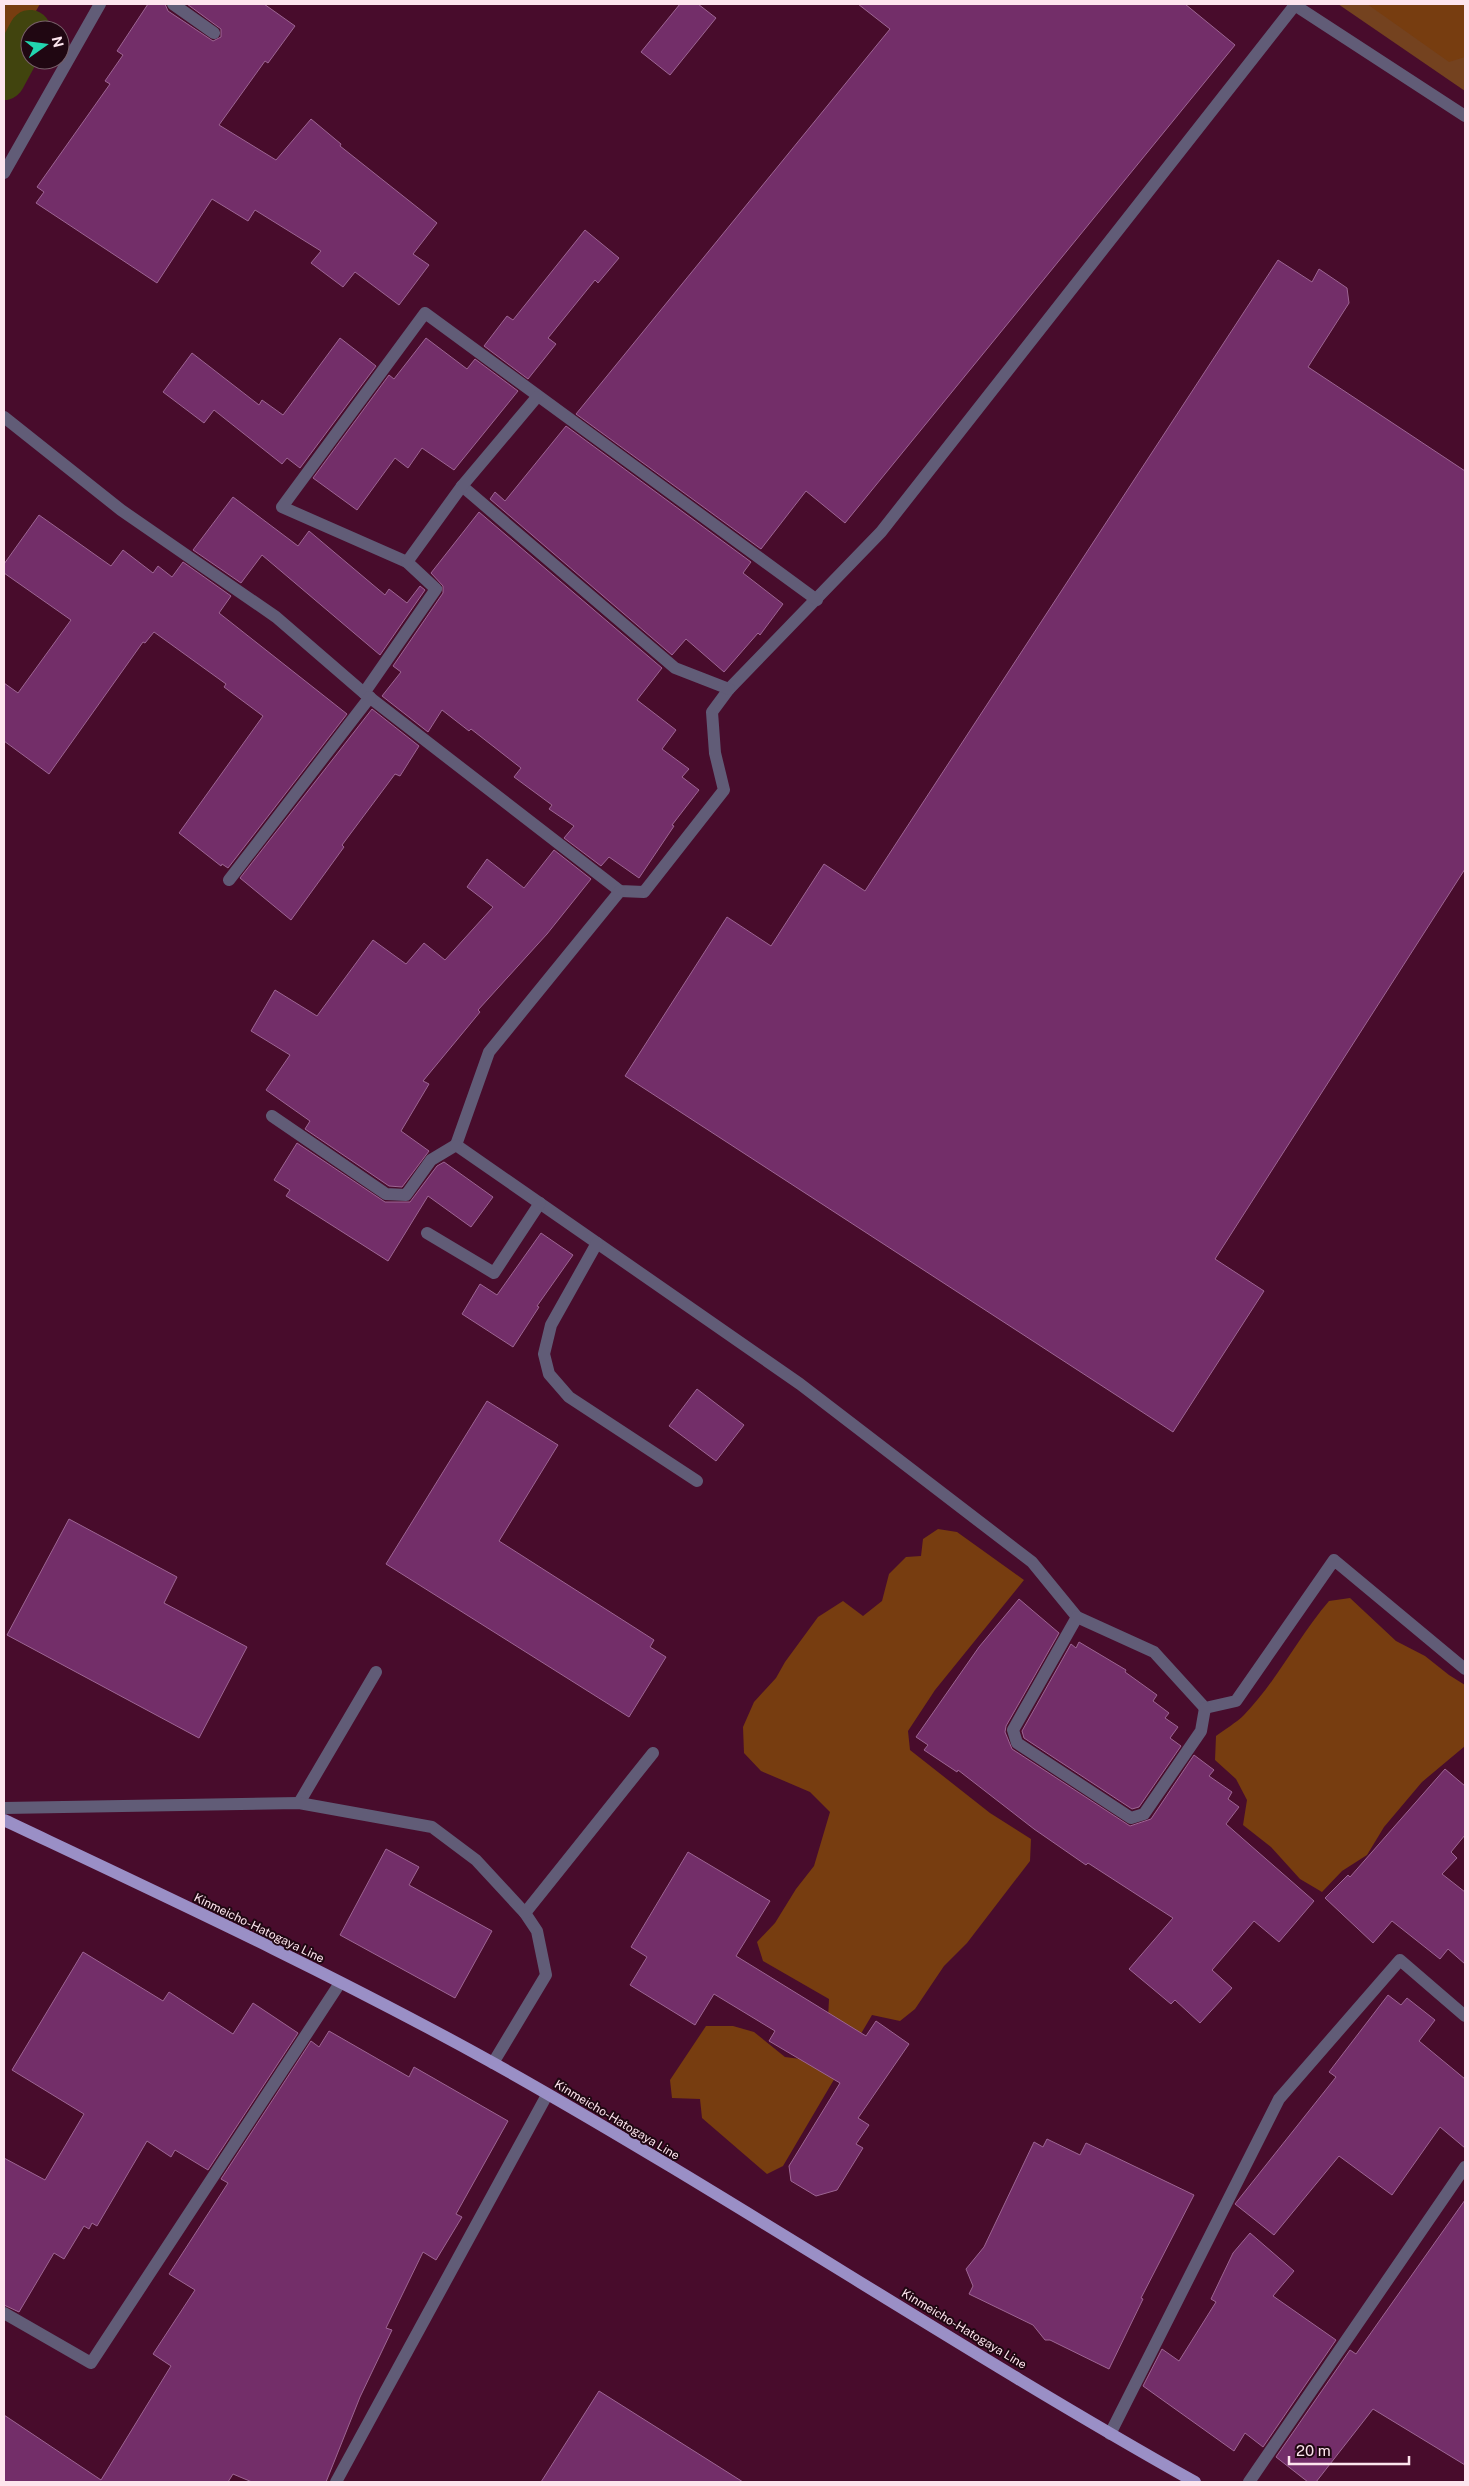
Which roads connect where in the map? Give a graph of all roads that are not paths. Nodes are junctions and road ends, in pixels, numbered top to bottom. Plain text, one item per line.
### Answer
1 (100, 4) edge
2 (173, 4) edge
3 (1294, 4) edge
4 (214, 34) dead end
5 (1465, 116) edge
6 (4, 173) edge
7 (537, 397) junction
8 (4, 417) edge
9 (462, 486) junction
10 (407, 562) junction
11 (817, 600) junction
12 (729, 689) junction
13 (367, 695) junction
14 (230, 880) dead end
15 (620, 891) junction
16 (272, 1116) dead end
17 (456, 1145) junction
18 (540, 1203) junction
19 (427, 1233) dead end
20 (597, 1243) junction
21 (697, 1481) dead end
22 (1077, 1617) junction
23 (1465, 1668) edge
24 (376, 1672) dead end
25 (1204, 1708) junction
26 (653, 1753) dead end
27 (298, 1803) junction
28 (4, 1808) edge
29 (4, 1820) edge
30 (525, 1913) junction
31 (340, 1983) junction
32 (1465, 2016) edge
33 (493, 2063) junction
34 (547, 2095) junction
35 (1465, 2167) edge
36 (4, 2313) edge
37 (1110, 2434) junction
38 (336, 2482) edge
39 (1194, 2482) edge
40 (1249, 2482) edge

1 - 6 street
2 - 4 street
3 - 5 street
3 - 11 street
7 - 9 street
7 - 10 street
7 - 11 street
8 - 13 street
9 - 10 street
9 - 12 street
10 - 13 street
11 - 12 street
12 - 15 street
13 - 14 street
13 - 15 street
15 - 17 street
16 - 17 street
17 - 18 street
18 - 19 street
18 - 20 street
20 - 21 street
20 - 22 street
22 - 25 street
22 - 25 street
23 - 25 street
24 - 27 street
26 - 30 street
27 - 28 street
27 - 30 street
29 - 31 main road, Kinmeicho-Hatogaya Line
30 - 33 street
31 - 33 main road, Kinmeicho-Hatogaya Line
31 - 36 street
32 - 37 street
33 - 34 main road, Kinmeicho-Hatogaya Line
34 - 37 main road, Kinmeicho-Hatogaya Line
34 - 38 street
35 - 40 street
37 - 39 main road, Kinmeicho-Hatogaya Line

